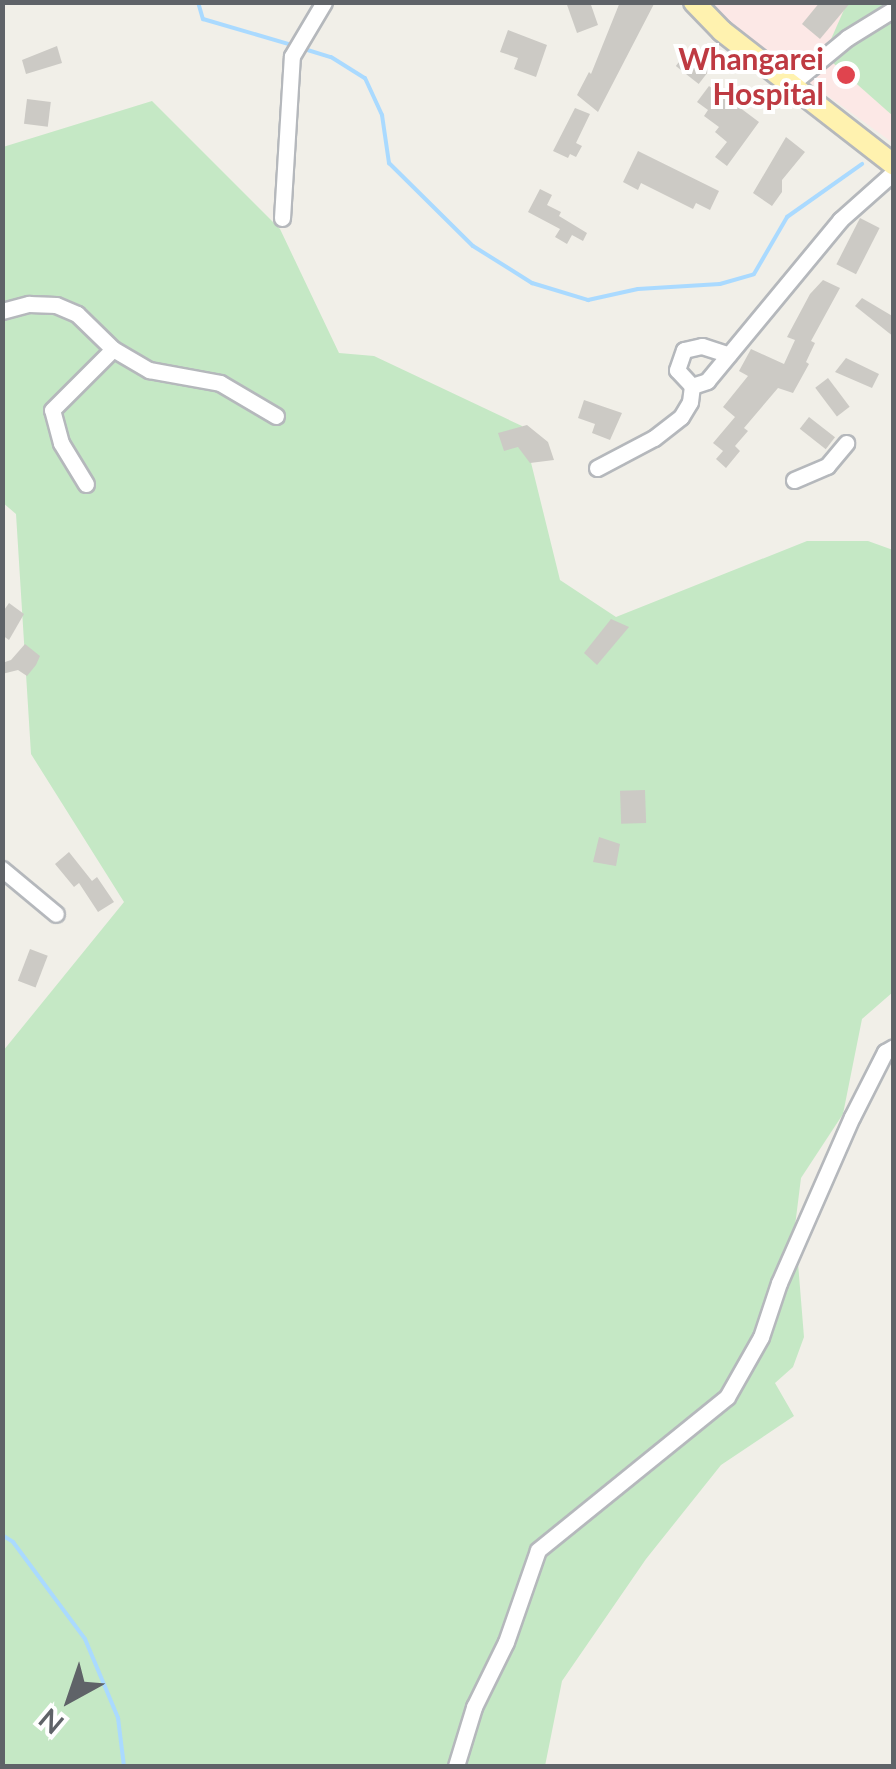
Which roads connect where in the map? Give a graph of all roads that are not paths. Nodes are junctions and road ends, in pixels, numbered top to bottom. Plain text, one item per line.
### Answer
1 (694, 2) edge
2 (322, 6) edge
3 (894, 9) edge
4 (790, 85) junction
5 (894, 168) edge
6 (282, 218) dead end
7 (2, 311) edge
8 (114, 348) junction
9 (729, 356) junction
10 (692, 386) junction
11 (276, 416) dead end
12 (846, 443) dead end
13 (597, 468) dead end
14 (794, 480) dead end
15 (86, 484) dead end
16 (2, 869) edge
17 (56, 914) dead end
18 (894, 1048) edge
19 (456, 1766) edge

1 - 4 main road
2 - 6 street
3 - 4 street
4 - 5 main road
5 - 9 street
7 - 8 street
8 - 11 street
8 - 15 street
9 - 10 street
9 - 10 street
10 - 13 street
12 - 14 street
16 - 17 street
18 - 19 street

